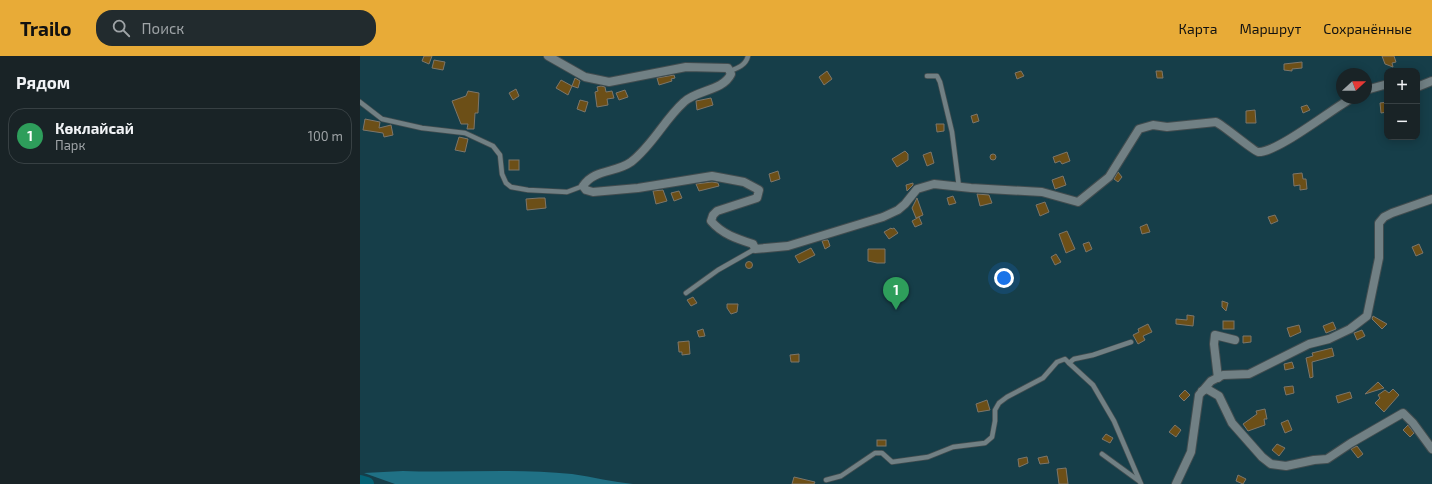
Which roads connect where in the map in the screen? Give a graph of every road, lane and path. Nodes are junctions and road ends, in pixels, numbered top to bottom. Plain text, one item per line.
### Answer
1 (548, 56) edge
2 (748, 56) edge
3 (730, 71) junction
4 (927, 76) dead end
5 (1432, 81) edge
6 (1384, 85) edge
7 (1420, 86) edge
8 (1372, 88) edge
9 (360, 102) edge
10 (1343, 104) edge
11 (583, 186) junction
12 (959, 187) junction
13 (1432, 199) edge
14 (755, 249) junction
15 (686, 293) dead end
16 (1235, 340) dead end
17 (1131, 342) dead end
18 (1069, 363) junction
19 (1218, 378) junction
20 (1202, 391) junction
21 (1432, 449) edge
22 (1102, 454) dead end
23 (826, 480) dead end
24 (1141, 483) edge
25 (1176, 484) edge

1 - 3 street
2 - 3 lane
3 - 11 street
4 - 12 lane
5 - 7 street
6 - 8 street
9 - 11 lane
10 - 12 street
11 - 14 street
12 - 14 street
13 - 19 street
14 - 15 lane
16 - 19 street
17 - 18 lane
18 - 23 lane
18 - 24 lane
19 - 20 street
20 - 21 street
20 - 25 street
22 - 24 lane

